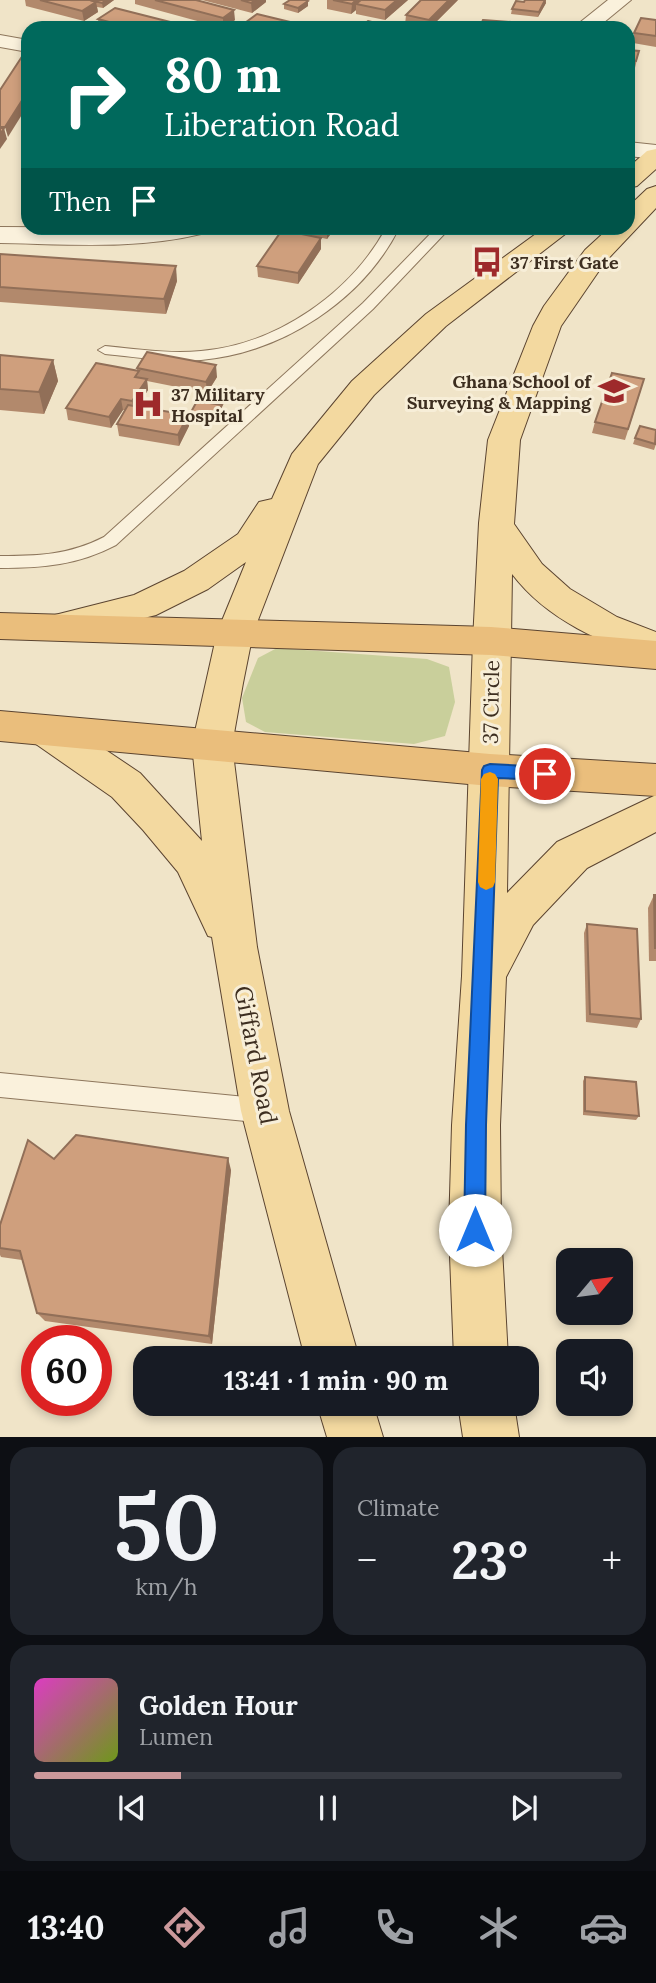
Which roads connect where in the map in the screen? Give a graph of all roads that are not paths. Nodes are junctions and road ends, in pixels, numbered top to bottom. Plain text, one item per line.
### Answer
1 (621, 0) edge
2 (593, 21) edge
3 (0, 41) edge
4 (21, 45) edge
5 (635, 150) edge
6 (656, 154) edge
7 (635, 174) edge
8 (656, 194) edge
9 (635, 215) edge
10 (388, 235) edge
11 (436, 235) edge
12 (551, 235) edge
13 (616, 235) edge
14 (106, 350) dead end
15 (303, 461) junction
16 (496, 523) junction
17 (0, 562) edge
18 (0, 625) edge
19 (56, 627) junction
20 (234, 633) junction
21 (491, 641) junction
22 (656, 646) edge
23 (656, 655) edge
24 (0, 726) edge
25 (47, 732) junction
26 (212, 745) junction
27 (490, 770) junction
28 (656, 780) edge
29 (656, 812) edge
30 (235, 947) junction
31 (484, 976) junction
32 (0, 1085) edge
33 (265, 1111) junction
34 (329, 1346) edge
35 (481, 1346) edge
36 (349, 1416) edge
37 (488, 1416) edge
38 (355, 1437) edge
39 (491, 1437) edge

1 - 2 street
3 - 4 street
5 - 6 street
6 - 7 main road
8 - 9 main road
10 - 14 lane
11 - 17 lane
12 - 15 main road
13 - 16 main road
15 - 19 main road
15 - 20 main road
16 - 21 main road
16 - 22 main road
18 - 19 highway, 37 Circle
19 - 20 highway, 37 Circle
20 - 21 highway, 37 Circle
20 - 26 main road
21 - 23 highway
21 - 27 main road, 37 Circle
24 - 25 highway, 37 Circle
25 - 26 highway, 37 Circle
25 - 30 main road
26 - 27 highway, 37 Circle
26 - 30 main road, Giffard Road
27 - 28 highway
27 - 31 main road
29 - 31 main road
30 - 33 main road, Giffard Road
31 - 35 main road
32 - 33 lane
33 - 34 main road, Giffard Road
36 - 38 main road
37 - 39 main road

